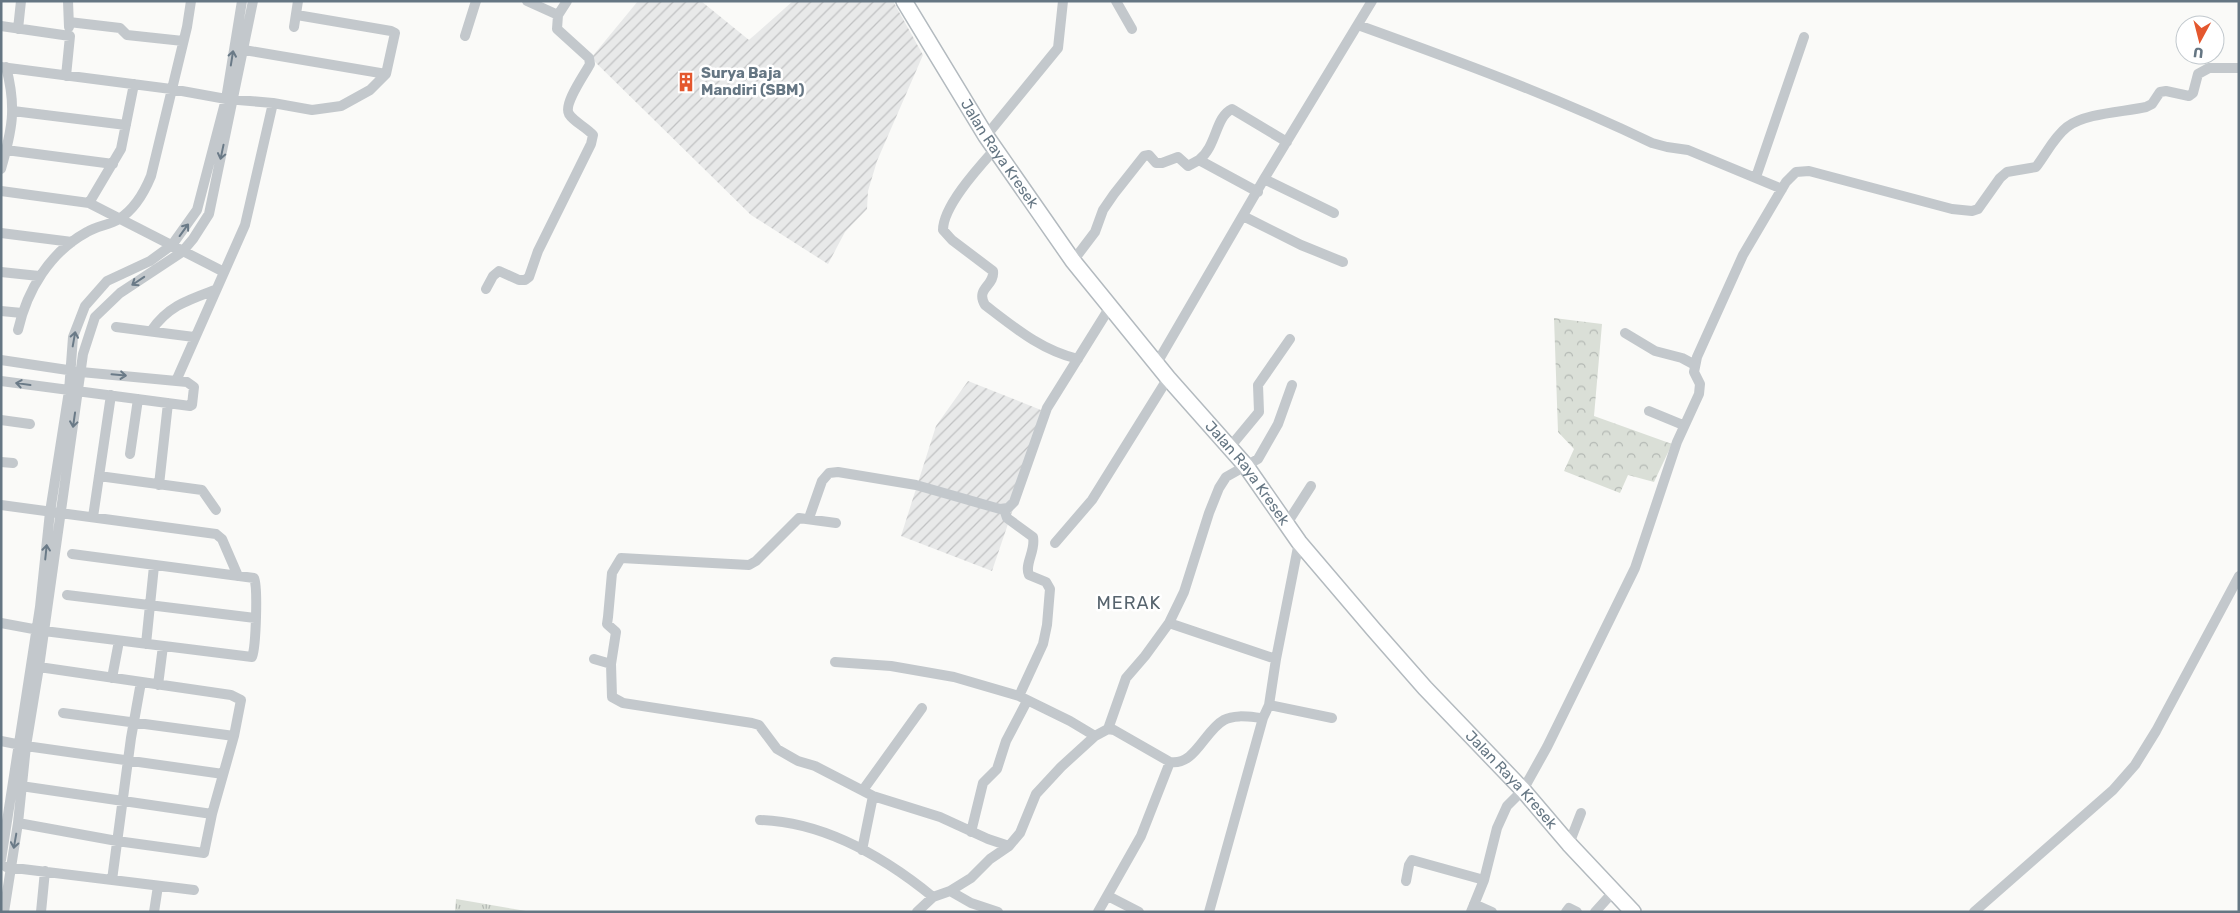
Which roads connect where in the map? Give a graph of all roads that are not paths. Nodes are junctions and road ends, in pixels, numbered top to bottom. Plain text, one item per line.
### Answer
1 (21, 1) edge
2 (68, 1) edge
3 (191, 1) edge
4 (242, 1) edge
5 (253, 1) edge
6 (298, 1) edge
7 (476, 1) edge
8 (527, 1) edge
9 (567, 1) edge
10 (904, 1) edge
11 (1063, 1) edge
12 (1116, 1) edge
13 (1372, 1) edge
14 (297, 15) junction
15 (558, 15) junction
16 (69, 22) junction
17 (1358, 25) junction
18 (1, 26) edge
19 (294, 27) dead end
20 (18, 29) junction
21 (1132, 29) dead end
22 (70, 36) junction
23 (465, 36) dead end
24 (1804, 37) dead end
25 (183, 42) junction
26 (244, 50) junction
27 (4, 67) edge
28 (2239, 68) edge
29 (386, 74) junction
30 (66, 76) junction
31 (134, 84) junction
32 (171, 89) junction
33 (230, 99) junction
34 (273, 103) junction
35 (12, 111) junction
36 (126, 125) junction
37 (986, 136) junction
38 (1286, 142) junction
39 (995, 149) junction
40 (6, 150) junction
41 (1199, 160) junction
42 (113, 164) junction
43 (1, 170) edge
44 (1756, 177) junction
45 (1264, 179) junction
46 (1782, 189) junction
47 (1, 191) edge
48 (1258, 192) junction
49 (89, 203) junction
50 (1334, 213) dead end
51 (1243, 216) junction
52 (120, 219) junction
53 (1, 233) edge
54 (72, 242) junction
55 (172, 245) junction
56 (182, 252) junction
57 (1073, 261) junction
58 (1343, 262) dead end
59 (1, 272) edge
60 (224, 272) junction
61 (39, 276) junction
62 (486, 289) dead end
63 (215, 290) junction
64 (1110, 307) junction
65 (1, 310) edge
66 (22, 313) junction
67 (116, 327) dead end
68 (18, 330) dead end
69 (151, 331) junction
70 (1625, 333) dead end
71 (194, 337) junction
72 (1290, 339) dead end
73 (1078, 359) junction
74 (1, 360) edge
75 (1157, 363) junction
76 (1695, 365) junction
77 (76, 371) junction
78 (1168, 378) junction
79 (1, 381) edge
80 (176, 381) junction
81 (1292, 385) dead end
82 (73, 392) junction
83 (111, 396) junction
84 (138, 399) junction
85 (168, 403) junction
86 (1649, 411) dead end
87 (1, 420) edge
88 (30, 424) dead end
89 (1683, 425) junction
90 (1230, 447) junction
91 (130, 454) dead end
92 (1, 462) edge
93 (13, 463) dead end
94 (1246, 466) junction
95 (99, 476) junction
96 (159, 485) junction
97 (1311, 486) dead end
98 (2, 507) edge
99 (1004, 509) junction
100 (216, 510) dead end
101 (55, 512) junction
102 (93, 517) junction
103 (809, 518) junction
104 (836, 523) dead end
105 (1286, 525) junction
106 (1299, 542) junction
107 (1055, 543) dead end
108 (72, 554) dead end
109 (154, 566) junction
110 (238, 576) junction
111 (2239, 576) edge
112 (66, 595) dead end
113 (151, 605) junction
114 (256, 618) junction
115 (1169, 622) junction
116 (1, 623) edge
117 (40, 631) junction
118 (118, 641) junction
119 (146, 644) junction
120 (163, 646) junction
121 (594, 659) dead end
122 (1276, 660) junction
123 (835, 662) dead end
124 (611, 664) junction
125 (39, 667) junction
126 (112, 678) junction
127 (141, 682) junction
128 (158, 685) junction
129 (1023, 698) junction
130 (1269, 705) junction
131 (922, 708) dead end
132 (63, 713) dead end
133 (1263, 718) junction
134 (1332, 718) dead end
135 (134, 722) junction
136 (1108, 729) junction
137 (234, 736) junction
138 (1094, 736) junction
139 (1, 741) edge
140 (22, 746) junction
141 (128, 762) junction
142 (1170, 762) junction
143 (224, 774) junction
144 (21, 786) junction
145 (863, 790) junction
146 (1523, 790) junction
147 (873, 796) junction
148 (123, 801) junction
149 (1580, 813) dead end
150 (212, 814) junction
151 (760, 820) dead end
152 (18, 823) junction
153 (971, 832) junction
154 (117, 841) junction
155 (1569, 844) junction
156 (1008, 846) junction
157 (862, 850) junction
158 (1, 860) edge
159 (6, 867) edge
160 (45, 871) junction
161 (112, 880) junction
162 (1484, 880) junction
163 (1406, 881) dead end
164 (158, 886) junction
165 (4, 889) edge
166 (194, 890) dead end
167 (950, 891) junction
168 (1614, 892) junction
169 (933, 896) junction
170 (1108, 896) junction
171 (1473, 908) edge
172 (4, 912) edge
173 (41, 912) edge
174 (154, 912) edge
175 (917, 912) edge
176 (998, 912) edge
177 (1098, 912) edge
178 (1139, 912) edge
179 (1208, 912) edge
180 (1492, 912) edge
181 (1566, 912) edge
182 (1577, 912) edge
183 (1595, 912) edge
184 (1633, 912) edge
185 (1974, 912) edge

1 - 20 street
2 - 16 street
3 - 25 street
33 -> 4 street
5 - 26 street
6 - 14 street
7 - 23 street
8 - 15 street
9 - 15 street
10 - 37 main road, Jalan Raya Kresek
11 - 37 street
12 - 21 street
13 - 17 street
14 - 19 street
14 - 29 street
15 - 62 street
16 - 22 street
16 - 25 street
17 - 38 street
17 - 44 street
18 - 20 street
20 - 22 street
22 - 30 street
24 - 44 street
25 - 32 street
26 - 29 street
26 - 33 street
27 - 30 street
27 - 35 street
28 - 46 street
29 - 34 street
30 - 31 street
31 - 32 street
31 - 36 street
32 - 33 street
32 - 52 street
33 - 34 street
55 -> 33 street
33 -> 56 street
34 - 60 street
35 - 36 street
35 - 40 street
36 - 42 street
37 - 39 main road, Jalan Raya Kresek
38 - 41 street
38 - 45 street
39 - 57 main road, Jalan Raya Kresek
39 - 73 street
40 - 42 street
40 - 43 street
41 - 48 street
41 - 57 street
42 - 49 street
44 - 46 street
45 - 48 street
45 - 50 street
46 - 76 street
47 - 49 street
48 - 51 street
49 - 52 street
51 - 58 street
51 - 75 street
52 - 54 street
52 - 55 street
53 - 54 street
54 - 61 street
55 - 56 street
77 -> 55 street
56 - 60 street
56 -> 77 street
57 - 64 main road, Jalan Raya Kresek
59 - 61 street
60 - 63 street
61 - 66 street
63 - 69 street
63 - 71 street
64 - 73 street
64 - 75 main road, Jalan Raya Kresek
65 - 66 street
66 - 68 street
67 - 69 street
69 - 71 street
70 - 76 street
71 - 80 street
72 - 90 street
73 - 99 street
74 - 77 street
75 - 78 main road, Jalan Raya Kresek
76 - 89 street
77 -> 80 street
77 - 82 street
78 - 90 main road, Jalan Raya Kresek
78 - 107 street
82 -> 79 street
80 - 85 street
81 - 94 street
82 - 83 street
82 - 101 street
83 - 84 street
83 - 95 street
84 - 85 street
84 - 91 street
85 - 96 street
86 - 89 street
87 - 88 street
89 - 146 street
90 - 94 main road, Jalan Raya Kresek
92 - 93 street
94 - 105 main road, Jalan Raya Kresek
94 - 115 street
95 - 96 street
95 - 102 street
96 - 100 street
97 - 105 street
98 - 101 street
99 - 103 street
99 - 129 street
101 - 102 street
101 - 117 street
102 - 110 street
103 - 104 street
103 - 124 street
105 - 106 main road, Jalan Raya Kresek
106 - 122 street
106 - 146 main road, Jalan Raya Kresek
108 - 109 street
109 - 110 street
109 - 113 street
110 - 114 street
111 - 185 street
112 - 113 street
113 - 114 street
113 - 119 street
114 - 120 street
115 - 122 street
115 - 136 street
116 - 117 street
117 - 118 street
117 - 125 street
117 - 140 street
118 - 119 street
118 - 126 street
119 - 120 street
120 - 128 street
121 - 124 street
122 - 130 street
123 - 129 street
124 - 145 street
125 - 126 street
125 - 140 street
126 - 127 street
127 - 128 street
127 - 135 street
128 - 137 street
129 - 138 street
129 - 153 street
130 - 133 street
130 - 134 street
131 - 145 street
132 - 135 street
133 - 142 street
133 - 179 street
135 - 137 street
135 - 141 street
136 - 138 street
136 - 142 street
137 - 143 street
138 - 156 street
139 - 140 street
140 - 141 street
140 - 144 street
140 - 158 street
141 - 143 street
141 - 148 street
142 - 170 street
143 - 150 street
144 - 148 street
144 - 152 street
145 - 147 street
146 - 155 main road, Jalan Raya Kresek
146 - 162 street
147 - 153 street
147 - 157 street
148 - 150 street
148 - 154 street
149 - 155 street
150 - 154 street
151 - 157 street
152 - 154 street
152 -> 159 street
153 - 156 street
154 - 161 street
155 - 168 main road, Jalan Raya Kresek
156 - 167 street
157 - 169 street
159 - 160 street
159 - 165 street
160 - 161 street
160 - 173 street
161 - 164 street
162 - 163 street
162 - 171 street
164 - 166 street
164 - 174 street
165 - 172 street
167 - 169 street
167 - 176 street
168 - 183 street
168 - 184 main road, Jalan Raya Kresek
169 - 175 street
170 - 177 street
170 - 178 street
171 - 180 street
181 - 182 street

